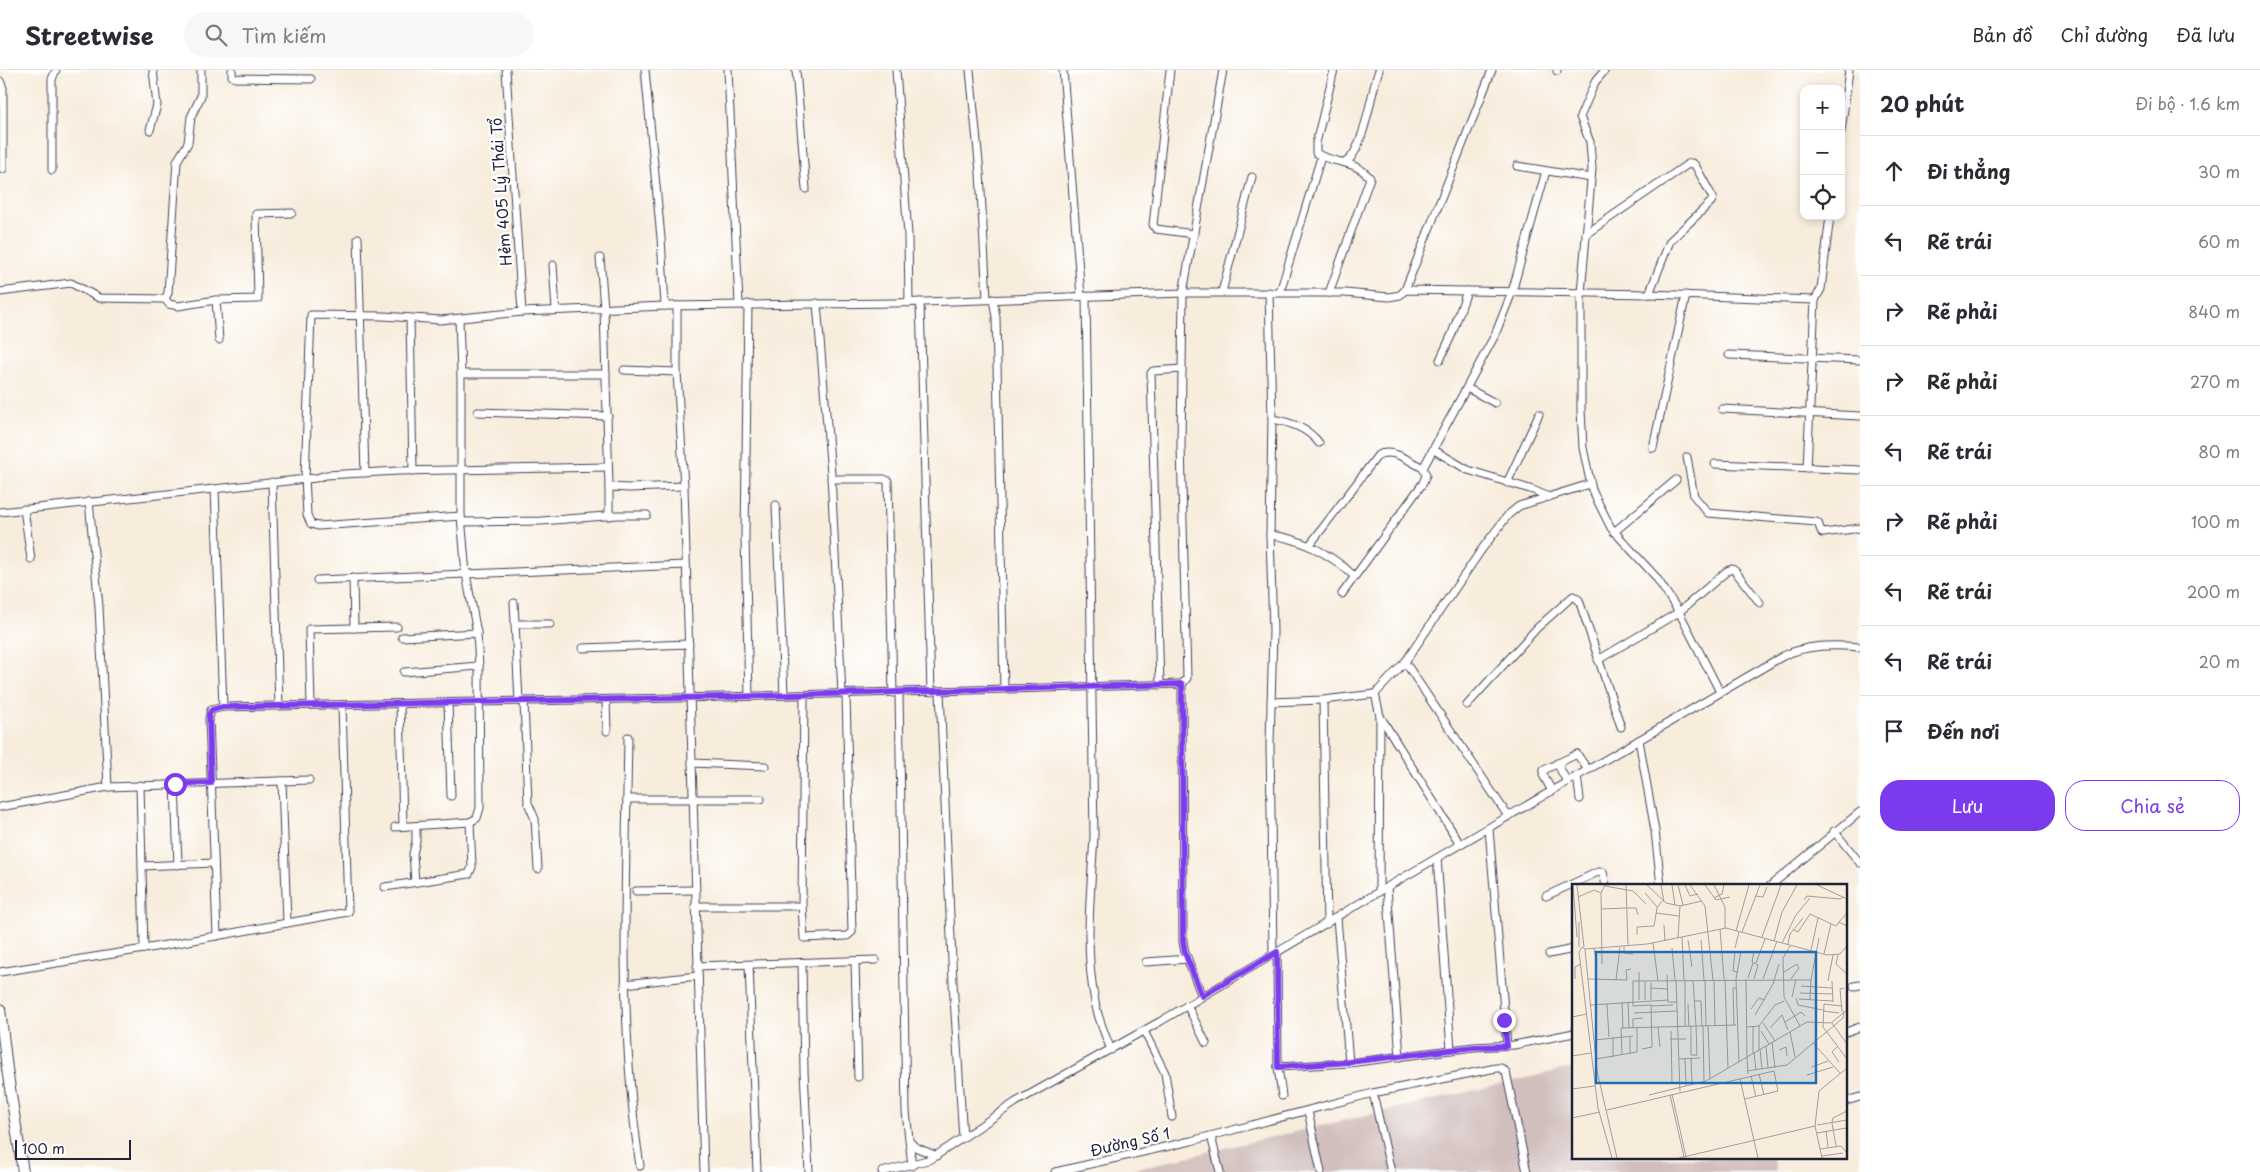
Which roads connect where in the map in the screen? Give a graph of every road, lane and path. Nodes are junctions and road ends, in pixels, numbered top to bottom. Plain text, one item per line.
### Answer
1 (56, 70) edge
2 (153, 70) edge
3 (201, 70) edge
4 (232, 70) edge
5 (506, 70) edge
6 (645, 70) edge
7 (728, 70) edge
8 (796, 70) edge
9 (896, 70) edge
10 (970, 70) edge
11 (1063, 70) edge
12 (1170, 70) edge
13 (1223, 70) edge
14 (1334, 70) edge
15 (1379, 70) edge
16 (1492, 70) edge
17 (1605, 70) edge
18 (1849, 70) edge
19 (311, 79) dead end
20 (0, 81) edge
21 (150, 130) dead end
22 (1841, 130) edge
23 (1321, 157) junction
24 (1346, 162) junction
25 (1517, 166) dead end
26 (3, 169) dead end
27 (52, 170) dead end
28 (1546, 171) junction
29 (1252, 177) dead end
30 (1591, 178) junction
31 (806, 189) dead end
32 (292, 213) dead end
33 (1830, 220) edge
34 (1194, 234) junction
35 (1586, 234) junction
36 (358, 238) dead end
37 (600, 258) dead end
38 (553, 265) dead end
39 (1405, 290) junction
40 (1467, 291) junction
41 (0, 292) edge
42 (1222, 292) junction
43 (1269, 292) junction
44 (1280, 292) junction
45 (1512, 292) junction
46 (1183, 293) junction
47 (1329, 293) junction
48 (1581, 293) junction
49 (1649, 294) junction
50 (1686, 295) junction
51 (1084, 296) junction
52 (166, 298) junction
53 (990, 299) junction
54 (216, 300) junction
55 (1815, 300) junction
56 (920, 302) junction
57 (817, 303) junction
58 (910, 303) junction
59 (739, 304) junction
60 (748, 304) junction
61 (665, 306) junction
62 (677, 306) junction
63 (604, 308) junction
64 (556, 310) junction
65 (522, 312) junction
66 (362, 315) junction
67 (410, 318) junction
68 (459, 319) junction
69 (218, 340) dead end
70 (1729, 355) dead end
71 (1812, 358) junction
72 (1440, 360) dead end
73 (1860, 360) edge
74 (624, 370) dead end
75 (1182, 370) junction
76 (677, 372) junction
77 (462, 374) junction
78 (606, 374) junction
79 (1467, 388) junction
80 (1495, 403) dead end
81 (1722, 409) dead end
82 (478, 412) dead end
83 (1539, 414) dead end
84 (1810, 414) junction
85 (608, 416) junction
86 (1860, 416) edge
87 (1272, 419) junction
88 (1319, 443) dead end
89 (1654, 448) dead end
90 (1434, 450) junction
91 (1687, 457) dead end
92 (1715, 464) dead end
93 (608, 468) junction
94 (1423, 468) junction
95 (1807, 468) junction
96 (461, 470) junction
97 (1860, 470) edge
98 (413, 471) junction
99 (365, 472) junction
100 (305, 478) junction
101 (831, 479) junction
102 (1676, 480) dead end
103 (272, 482) junction
104 (1507, 483) junction
105 (1590, 484) junction
106 (684, 486) junction
107 (609, 487) junction
108 (215, 489) junction
109 (1549, 497) junction
110 (90, 501) junction
111 (776, 505) dead end
112 (24, 509) junction
113 (0, 512) edge
114 (647, 515) dead end
115 (609, 516) junction
116 (461, 519) junction
117 (1860, 528) edge
118 (1614, 532) junction
119 (1270, 535) junction
120 (1309, 546) junction
121 (30, 559) dead end
122 (686, 565) junction
123 (466, 574) junction
124 (1354, 576) junction
125 (353, 578) junction
126 (317, 580) dead end
127 (1342, 594) dead end
128 (514, 603) dead end
129 (1760, 603) dead end
130 (1679, 612) junction
131 (515, 624) junction
132 (550, 624) dead end
133 (397, 627) dead end
134 (354, 628) junction
135 (477, 633) junction
136 (402, 637) dead end
137 (689, 644) junction
138 (1860, 647) edge
139 (583, 648) dead end
140 (1598, 660) junction
141 (1405, 662) junction
142 (479, 666) junction
143 (404, 672) dead end
144 (1182, 684) junction
145 (1160, 685) junction
146 (1091, 686) junction
147 (1004, 689) junction
148 (931, 692) junction
149 (940, 692) junction
150 (1720, 692) junction
151 (896, 693) junction
152 (844, 694) junction
153 (1375, 694) junction
154 (784, 695) junction
155 (804, 695) junction
156 (749, 696) junction
157 (690, 698) junction
158 (606, 700) junction
159 (1324, 700) junction
160 (522, 701) junction
161 (480, 702) junction
162 (1271, 702) junction
163 (448, 703) junction
164 (400, 704) junction
165 (342, 705) junction
166 (1467, 705) dead end
167 (279, 706) junction
168 (310, 706) junction
169 (223, 707) junction
170 (1380, 716) junction
171 (1621, 727) dead end
172 (607, 731) dead end
173 (628, 737) dead end
174 (1639, 740) junction
175 (692, 763) junction
176 (1557, 763) junction
177 (765, 766) dead end
178 (1588, 770) junction
179 (1577, 776) junction
180 (309, 780) dead end
181 (282, 781) junction
182 (1567, 782) junction
183 (211, 783) junction
184 (175, 784) junction
185 (140, 786) junction
186 (108, 787) junction
187 (1552, 791) junction
188 (451, 796) dead end
189 (692, 798) junction
190 (627, 799) junction
191 (1580, 799) dead end
192 (761, 800) dead end
193 (0, 807) edge
194 (1860, 812) edge
195 (1508, 816) junction
196 (470, 822) junction
197 (403, 826) junction
198 (416, 826) junction
199 (395, 827) dead end
200 (1489, 829) junction
201 (1834, 832) junction
202 (1460, 844) junction
203 (1438, 858) junction
204 (214, 863) junction
205 (1860, 863) edge
206 (178, 865) junction
207 (142, 866) junction
208 (538, 869) dead end
209 (415, 882) junction
210 (1572, 884) edge
211 (1572, 884) edge
212 (1606, 884) edge
213 (1661, 884) edge
214 (1772, 884) edge
215 (386, 887) dead end
216 (1386, 887) junction
217 (694, 890) junction
218 (636, 892) dead end
219 (1379, 892) junction
220 (1546, 896) dead end
221 (695, 906) junction
222 (802, 906) junction
223 (1337, 918) junction
224 (287, 923) junction
225 (1327, 924) junction
226 (217, 936) junction
227 (1572, 949) edge
228 (144, 950) junction
229 (1275, 953) junction
230 (1549, 954) dead end
231 (1188, 959) junction
232 (876, 960) dead end
233 (855, 961) junction
234 (1146, 962) dead end
235 (802, 963) junction
236 (749, 965) junction
237 (697, 966) junction
238 (0, 972) edge
239 (696, 976) junction
240 (625, 984) junction
241 (1202, 996) junction
242 (1187, 1005) junction
243 (0, 1009) edge
244 (1860, 1027) edge
245 (1144, 1031) junction
246 (1848, 1031) edge
247 (1572, 1034) edge
248 (1206, 1043) dead end
249 (1507, 1046) junction
250 (1112, 1050) junction
251 (1451, 1050) junction
252 (1400, 1057) junction
253 (1349, 1062) junction
254 (1278, 1067) junction
255 (858, 1077) dead end
256 (1373, 1094) junction
257 (1282, 1096) dead end
258 (1308, 1111) junction
259 (1172, 1117) dead end
260 (1212, 1136) junction
261 (963, 1138) junction
262 (910, 1142) junction
263 (937, 1156) junction
264 (640, 1166) dead end
265 (912, 1166) junction
266 (24, 1172) edge
267 (704, 1172) edge
268 (757, 1172) edge
269 (809, 1172) edge
270 (882, 1172) edge
271 (1055, 1172) edge
272 (1220, 1172) edge
273 (1322, 1172) edge
274 (1391, 1172) edge
275 (1527, 1172) edge

1 - 27 street
2 - 21 street
3 - 52 street
4 - 19 street
5 - 65 street, Hẻm 405 Lý Thái Tổ
6 - 61 street
7 - 59 street
8 - 31 street
9 - 58 street
10 - 53 street
11 - 51 street
12 - 34 street
13 - 34 street
14 - 23 street
15 - 24 street
16 - 39 street
17 - 30 street
18 - 22 street
20 - 26 street
23 - 24 street
23 - 44 street
24 - 47 street
25 - 28 street
28 - 30 street
28 - 45 street
29 - 42 street
30 - 35 street
32 - 54 street
33 - 55 street
34 - 46 street
35 - 48 street
35 - 49 street
36 - 66 street
37 - 63 street
38 - 64 street
39 - 40 street
39 - 47 street
40 - 45 street
40 - 72 street
41 - 52 street
42 - 43 street
42 - 46 street
43 - 44 street
43 - 87 street
44 - 47 street
45 - 48 street
45 - 79 street
46 - 51 street
46 - 75 street
48 - 49 street
48 - 105 street
49 - 50 street
50 - 55 street
50 - 89 street
51 - 53 street
51 - 146 street
52 - 54 street
53 - 56 street
53 - 147 street
54 - 69 street
55 - 71 street
56 - 58 street
56 - 148 street
57 - 58 street
57 - 60 street
57 - 101 street
59 - 60 street
59 - 62 street
60 - 156 street
61 - 62 street
61 - 63 street
62 - 76 street
63 - 64 street
63 - 78 street
64 - 65 street
65 - 68 street
66 - 67 street
66 - 99 street
66 - 100 street
67 - 68 street
67 - 98 street
68 - 77 street
70 - 71 street
71 - 73 street
71 - 84 street
74 - 76 street
75 - 144 street
75 - 145 street
76 - 106 street
77 - 78 street
77 - 96 street
78 - 85 street
79 - 80 street
79 - 90 street
81 - 84 street
82 - 85 street
83 - 104 street
84 - 86 street
84 - 95 street
85 - 93 street
87 - 88 street
87 - 119 street
90 - 94 street
90 - 104 street
91 - 117 street
92 - 95 street
93 - 96 street
93 - 107 street
94 - 120 street
94 - 124 street
95 - 97 street
96 - 98 street
96 - 116 street
98 - 99 street
99 - 100 street
100 - 103 street
100 - 116 street
101 - 151 street
101 - 152 street
102 - 118 street
103 - 108 street
103 - 167 street
104 - 109 street
105 - 109 street
105 - 118 street
106 - 107 street
106 - 122 street
107 - 115 street
108 - 110 street
108 - 169 street
109 - 141 street
110 - 112 street
110 - 186 street
111 - 154 street
112 - 113 street
112 - 121 street
114 - 115 street
115 - 116 street
116 - 123 street
118 - 130 street
119 - 120 street
119 - 162 street
120 - 124 street
122 - 123 street
122 - 137 street
123 - 125 street
123 - 135 street
124 - 127 street
125 - 126 street
125 - 134 street
128 - 131 street
129 - 130 street
130 - 140 street
130 - 150 street
131 - 132 street
131 - 160 street
133 - 134 street
134 - 168 street
135 - 136 street
135 - 142 street
137 - 139 street
137 - 157 street
138 - 150 street
140 - 166 street
140 - 171 street
141 - 153 street
141 - 195 street
142 - 143 street
142 - 161 street
144 - 145 street
144 - 231 street
145 - 146 street
146 - 147 street
146 - 250 street
147 - 149 street
148 - 149 street
148 - 151 street
149 - 261 street
150 - 174 street
151 - 152 street
151 - 262 street
152 - 155 street
152 - 222 street
153 - 159 street
153 - 170 street
154 - 155 street
154 - 156 street
155 - 222 street
156 - 157 street
157 - 158 street
157 - 175 street
158 - 160 street
158 - 172 street
159 - 162 street
159 - 225 street
160 - 161 street
160 - 208 street
161 - 163 street
161 - 196 street
162 - 229 street
163 - 164 street
163 - 188 street
164 - 165 street
164 - 197 street
165 - 168 street
165 - 224 street
167 - 168 street
167 - 169 street
169 - 183 street
170 - 202 street
170 - 219 street
173 - 190 street
174 - 178 street
174 - 213 street
175 - 177 street
175 - 189 street
176 - 178 street
176 - 182 street
176 - 187 street
178 - 179 street
179 - 182 street
179 - 191 street
180 - 181 street
181 - 183 street
181 - 224 street
182 - 187 street
183 - 184 street
183 - 204 street
184 - 185 street
184 - 206 street
185 - 186 street
185 - 207 street
186 - 193 street
187 - 195 street
189 - 190 street
189 - 192 street
189 - 217 street
190 - 240 street
194 - 201 street
195 - 200 street
196 - 198 street
196 - 209 street
197 - 198 street
197 - 199 street
198 - 209 street
200 - 202 street
200 - 249 street
201 - 205 street
201 - 214 street
202 - 203 street
203 - 216 street
203 - 251 street
204 - 206 street
204 - 226 street
206 - 207 street
207 - 228 street
209 - 215 street
210 - 212 street
211 - 220 street
216 - 219 street
216 - 252 street
217 - 218 street
217 - 221 street
219 - 223 street
221 - 222 street
221 - 237 street
223 - 225 street
223 - 253 street
224 - 226 street
225 - 229 street
226 - 228 street
227 - 230 street
228 - 238 street
229 - 241 street
229 - 254 street
231 - 234 street
231 - 241 street
232 - 233 street
233 - 235 street
233 - 255 street
235 - 236 street
235 - 269 street
236 - 237 street
236 - 268 street
237 - 239 street
239 - 240 street
239 - 267 street
240 - 264 street
241 - 242 street
242 - 245 street
242 - 248 street
243 - 266 main road
244 - 246 street
245 - 250 street
245 - 259 street
247 - 249 street
249 - 251 street
250 - 261 street
251 - 252 street
252 - 253 street
253 - 254 street
254 - 257 street
256 - 258 street, Đường Số 1
256 - 274 street
256 - 275 street, Đường Số 1
258 - 260 street, Đường Số 1
258 - 273 street
260 - 271 street, Đường Số 1
260 - 272 street
261 - 263 street
262 - 263 street
262 - 265 street
263 - 265 street
265 - 270 street

